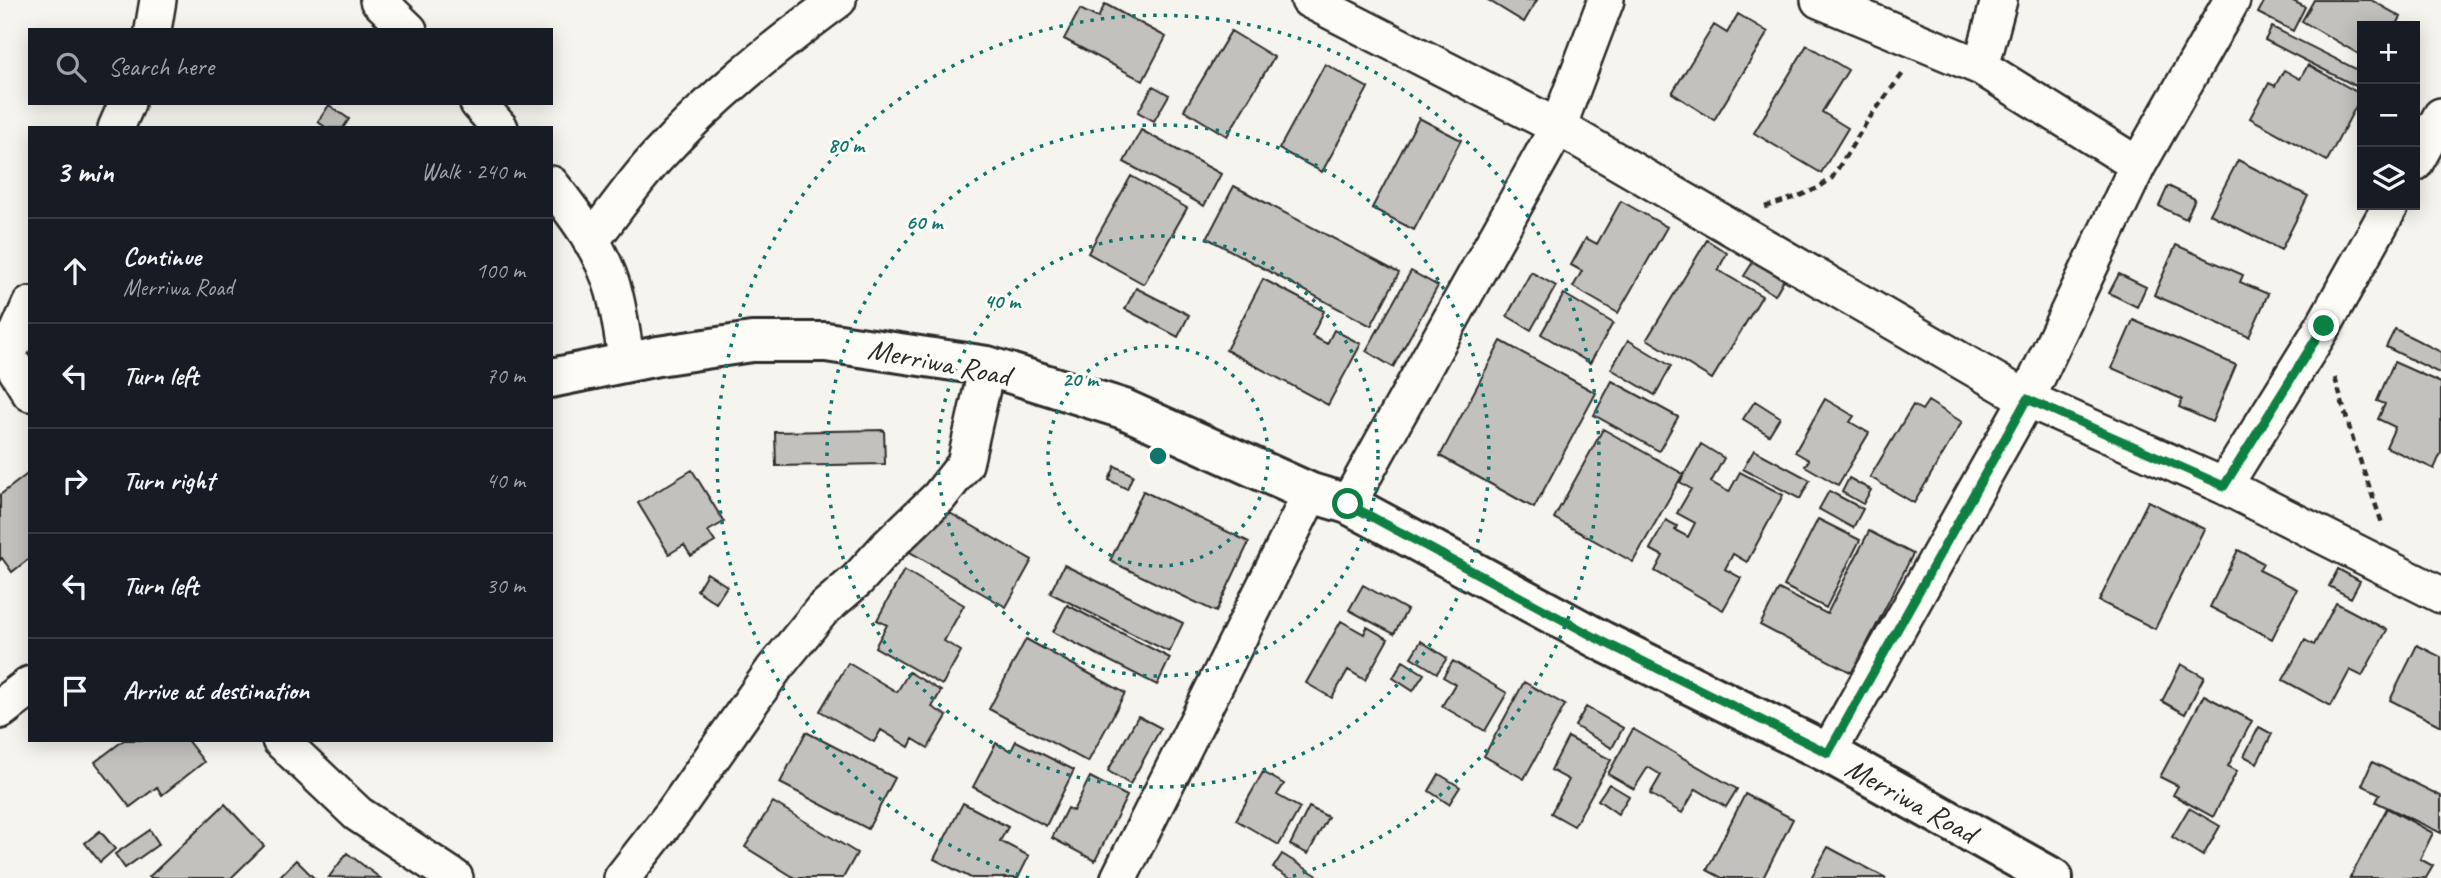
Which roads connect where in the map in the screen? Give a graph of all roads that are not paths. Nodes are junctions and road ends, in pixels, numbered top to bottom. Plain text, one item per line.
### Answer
1 (158, 0) edge
2 (378, 0) edge
3 (838, 0) edge
4 (1310, 0) edge
5 (1606, 0) edge
6 (1819, 0) edge
7 (1999, 0) edge
8 (2232, 0) edge
9 (153, 28) edge
10 (407, 28) edge
11 (1981, 67) junction
12 (126, 105) edge
13 (480, 105) edge
14 (2441, 116) edge
15 (117, 126) edge
16 (498, 126) edge
17 (1558, 127) junction
18 (2420, 154) edge
19 (2138, 165) junction
20 (553, 187) edge
21 (2389, 210) edge
22 (591, 241) junction
23 (28, 308) edge
24 (4, 349) edge
25 (627, 363) junction
26 (987, 366) junction
27 (553, 378) edge
28 (28, 390) edge
29 (2027, 399) junction
30 (2224, 486) junction
31 (1311, 493) junction
32 (1348, 504) junction
33 (2441, 594) edge
34 (28, 688) edge
35 (0, 709) edge
36 (282, 742) edge
37 (1828, 753) junction
38 (2031, 873) edge
39 (455, 878) edge
40 (622, 878) edge
41 (1119, 878) edge

1 - 9 street
2 - 10 street
3 - 22 street
4 - 17 street
5 - 17 street
6 - 11 street
7 - 11 street
8 - 19 street
11 - 19 street
12 - 15 street
13 - 16 street
14 - 18 street
17 - 29 street
17 - 32 street
19 - 29 street
20 - 22 street
21 - 30 street
22 - 25 street
23 - 24 street
24 - 28 street
25 - 26 street, Merriwa Road
25 - 27 street, Merriwa Road
26 - 31 street, Merriwa Road
26 - 40 street
29 - 30 street
29 - 37 street
30 - 33 street
31 - 32 street, Merriwa Road
31 - 41 street
32 - 37 street, Merriwa Road
34 - 35 street
36 - 39 street
37 - 38 street, Merriwa Road

